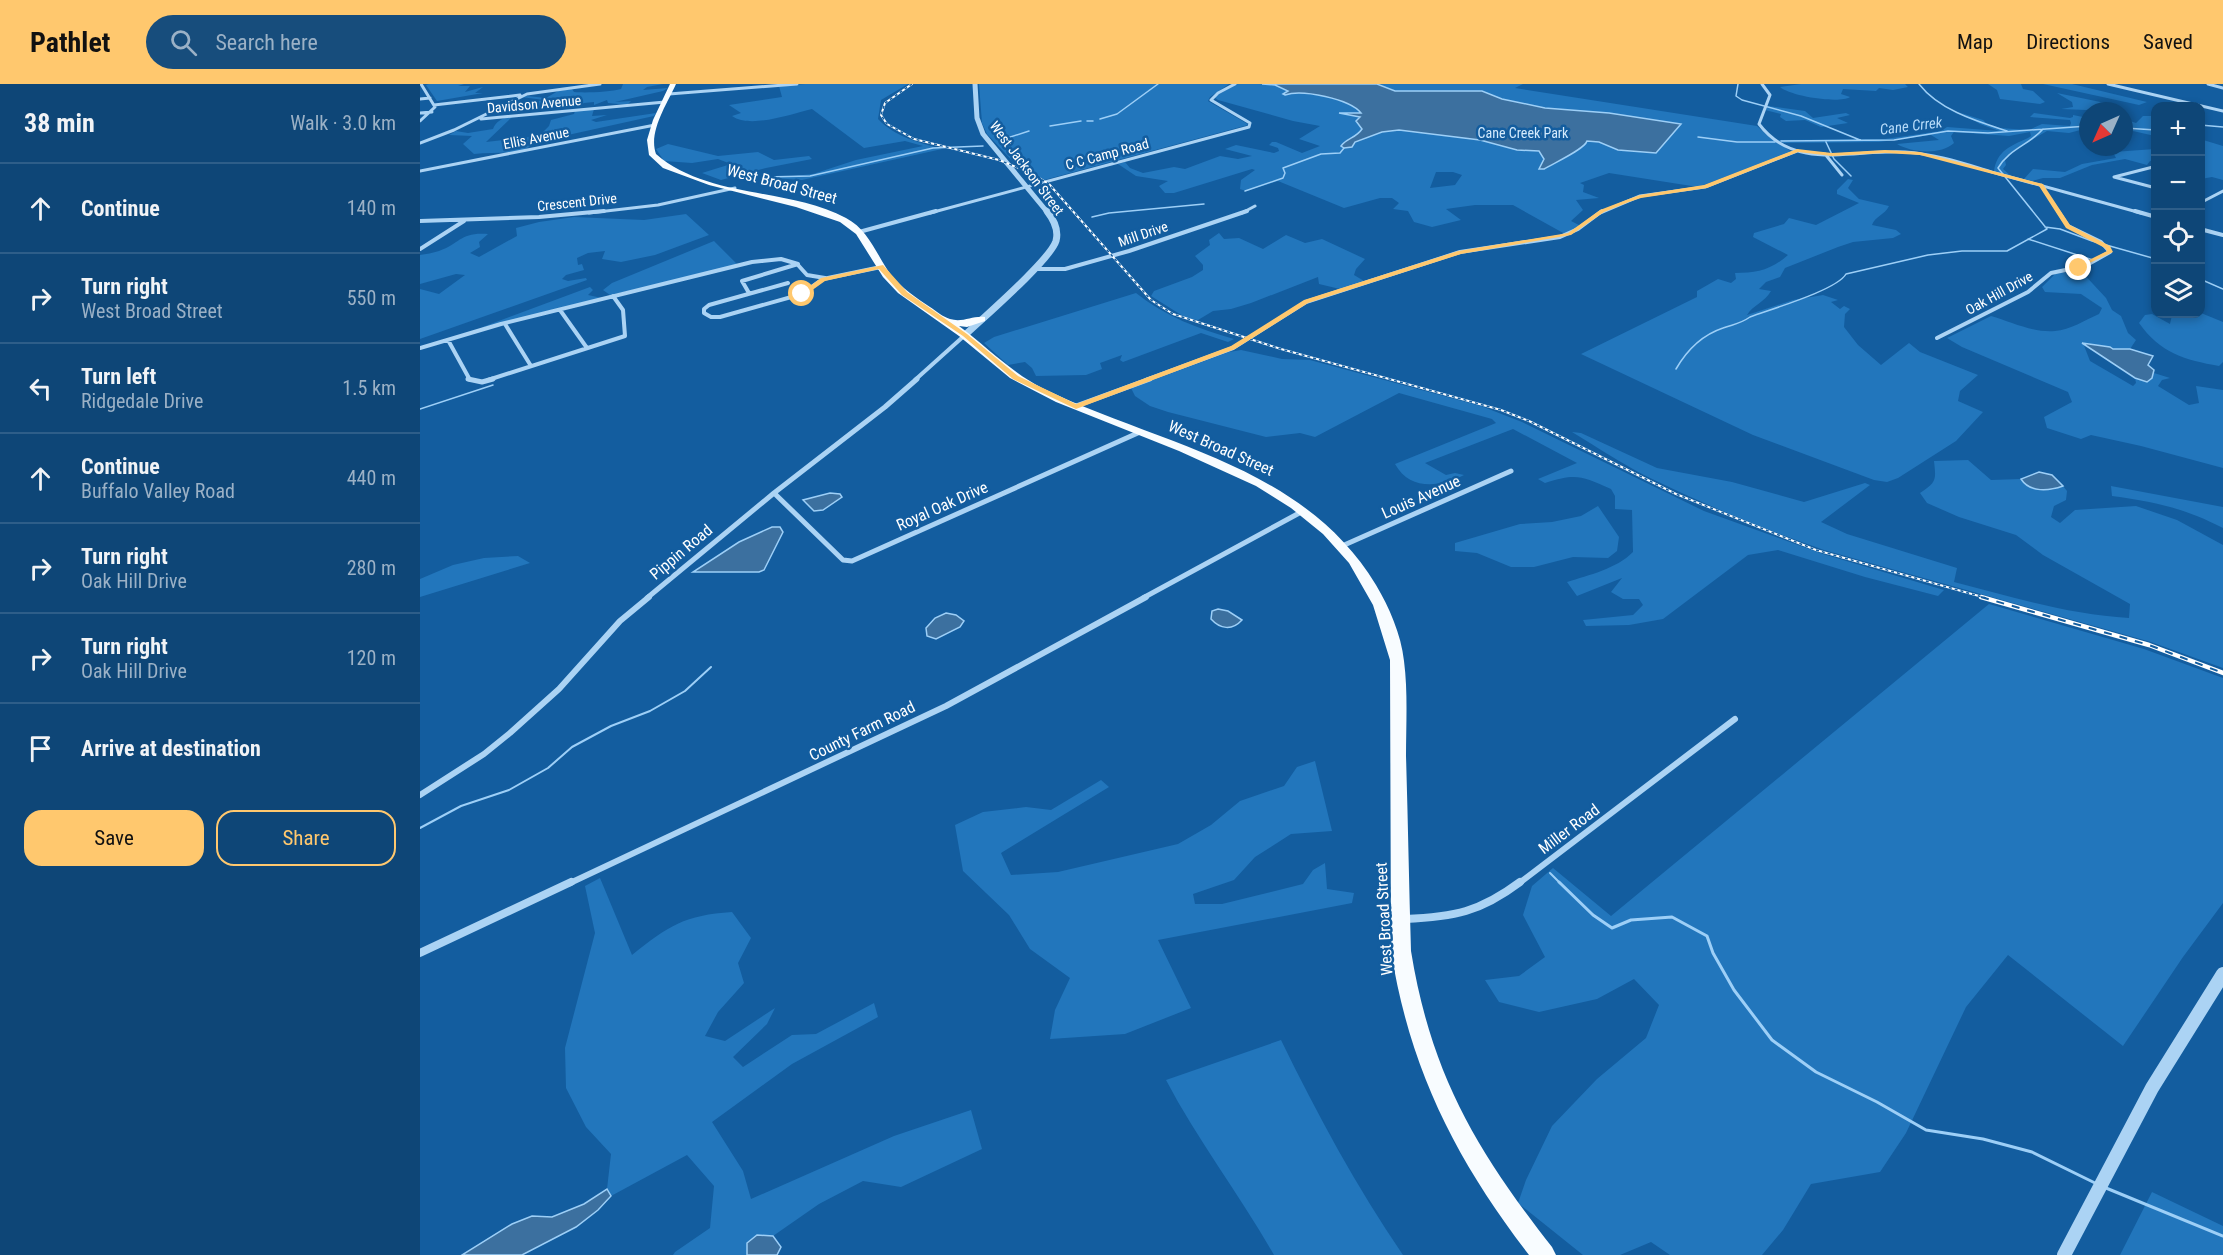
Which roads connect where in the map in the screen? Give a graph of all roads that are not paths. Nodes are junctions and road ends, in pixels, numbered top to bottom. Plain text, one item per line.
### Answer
1 (528, 84) edge
2 (600, 84) edge
3 (797, 84) edge
4 (975, 84) edge
5 (1235, 84) edge
6 (1762, 84) edge
7 (2108, 84) edge
8 (2208, 84) edge
9 (421, 85) edge
10 (778, 85) edge
11 (2223, 88) edge
12 (527, 94) junction
13 (669, 94) edge
14 (430, 98) junction
15 (420, 99) edge
16 (434, 105) junction
17 (433, 111) junction
18 (2223, 111) edge
19 (420, 114) edge
20 (477, 119) junction
21 (420, 121) edge
22 (655, 125) junction
23 (420, 143) edge
24 (1797, 151) junction
25 (1825, 154) junction
26 (2151, 167) edge
27 (420, 171) edge
28 (1842, 176) dead end
29 (2041, 185) junction
30 (1026, 187) junction
31 (735, 188) junction
32 (2151, 188) edge
33 (2223, 191) edge
34 (2205, 200) edge
35 (1255, 206) dead end
36 (2151, 216) edge
37 (465, 220) junction
38 (420, 221) edge
39 (2205, 230) edge
40 (859, 232) junction
41 (2223, 235) edge
42 (420, 249) edge
43 (798, 265) junction
44 (880, 267) junction
45 (1035, 269) junction
46 (826, 279) junction
47 (788, 283) dead end
48 (749, 293) junction
49 (613, 296) junction
50 (560, 310) junction
51 (982, 319) junction
52 (946, 322) junction
53 (505, 324) junction
54 (965, 335) junction
55 (1937, 338) dead end
56 (448, 340) junction
57 (420, 348) edge
58 (587, 348) junction
59 (531, 366) junction
60 (1076, 406) junction
61 (1140, 432) junction
62 (1511, 471) dead end
63 (774, 493) junction
64 (1303, 511) junction
65 (1342, 546) junction
66 (1735, 719) dead end
67 (420, 795) edge
68 (1401, 919) junction
69 (420, 953) edge
70 (2223, 974) edge
71 (1544, 1255) edge
72 (2064, 1255) edge

1 - 12 street
2 - 12 street
3 - 10 street, Davidson Avenue
4 - 30 street, West Jackson Street
5 - 30 street, C C Camp Road
6 - 24 street
7 - 18 street
8 - 11 street
9 - 14 street
10 - 13 street, Davidson Avenue
12 - 16 street
12 - 20 street
13 - 20 street, Davidson Avenue
13 - 22 main road, West Broad Street
14 - 15 street
14 - 16 street
16 - 17 street
17 - 19 street
17 - 21 street
20 - 23 street
22 - 27 street, Ellis Avenue
22 - 31 main road, West Broad Street
24 - 25 street
24 - 60 street
25 - 28 street
25 - 29 street
26 - 32 street
29 - 36 street
29 - 55 street, Oak Hill Drive
30 - 40 street, C C Camp Road
30 - 45 street, West Jackson Street
31 - 37 street, Crescent Drive
31 - 40 main road, West Broad Street
33 - 34 street
35 - 45 street, Mill Drive
37 - 38 street, Crescent Drive
37 - 42 street
39 - 41 street
40 - 44 main road, West Broad Street
43 - 46 street
43 - 48 street
43 - 49 street
44 - 46 street
44 - 52 main road, West Broad Street
45 - 51 street, West Jackson Street
46 - 48 street
47 - 48 street
49 - 50 street
49 - 58 street
50 - 53 street
50 - 58 street
51 - 52 main road
51 - 54 street, West Jackson Street
52 - 54 main road, West Broad Street
53 - 56 street
53 - 59 street
54 - 60 main road, West Broad Street
54 - 63 street, Pippin Road
56 - 57 street
56 - 59 street
58 - 59 street
60 - 61 main road, West Broad Street
61 - 63 street, Royal Oak Drive
61 - 64 main road, West Broad Street
62 - 65 street, Louis Avenue
63 - 67 street, Pippin Road
64 - 65 main road, West Broad Street
64 - 69 street, County Farm Road
65 - 68 main road, West Broad Street
66 - 68 street, Miller Road
68 - 71 main road, West Broad Street
70 - 72 street

